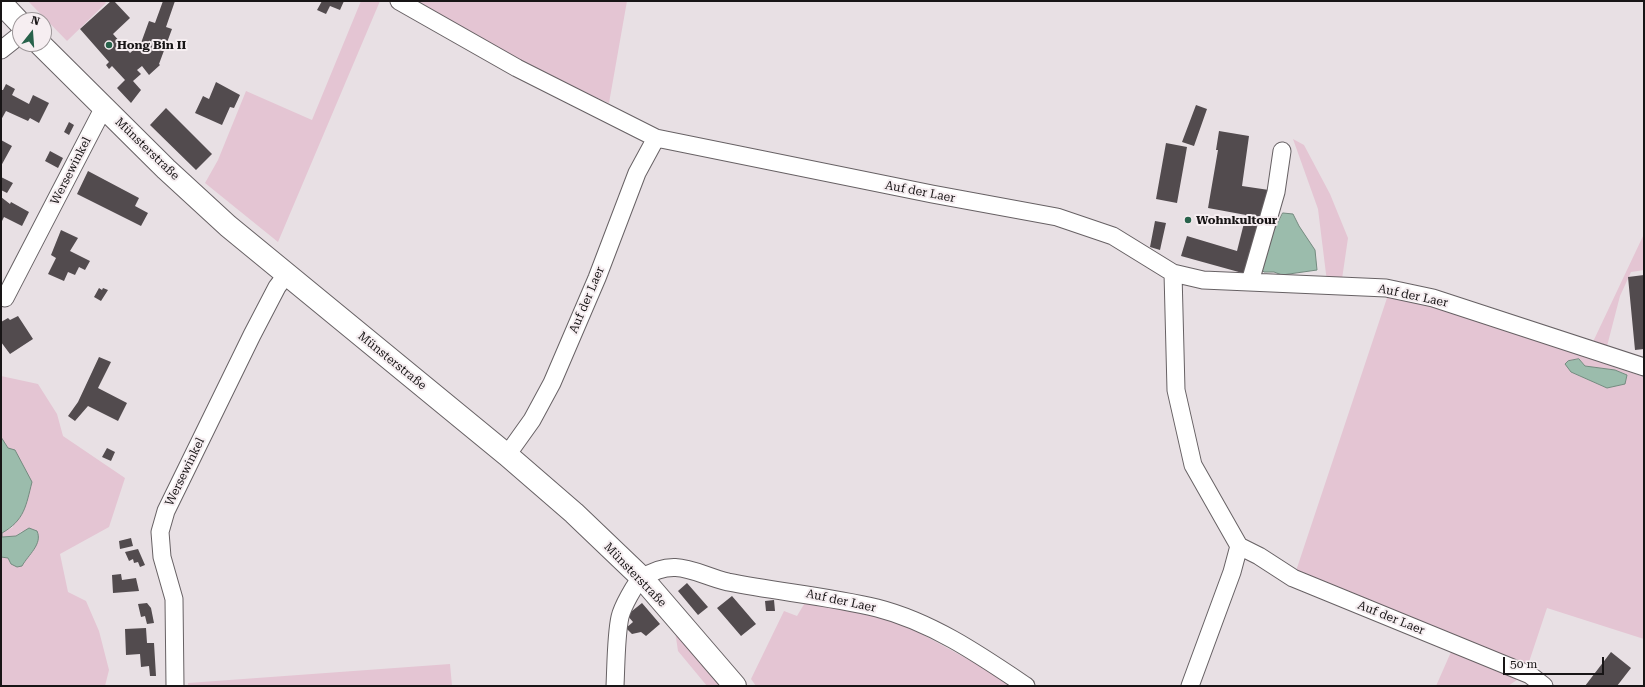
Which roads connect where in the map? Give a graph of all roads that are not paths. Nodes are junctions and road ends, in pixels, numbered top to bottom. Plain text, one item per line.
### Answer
1 (399, 1) edge
2 (1, 3) edge
3 (12, 15) edge
4 (12, 41) edge
5 (1, 50) edge
6 (48, 52) edge
7 (104, 107) junction
8 (656, 138) junction
9 (1282, 150) dead end
10 (1173, 273) junction
11 (286, 275) junction
12 (1250, 282) junction
13 (5, 298) dead end
14 (1644, 367) edge
15 (507, 455) junction
16 (1240, 546) junction
17 (642, 578) junction
18 (175, 686) edge
19 (615, 686) edge
20 (735, 686) edge
21 (1026, 686) edge
22 (1190, 686) edge
23 (1544, 686) edge

1 - 8 street, Auf der Laer
2 - 3 main road
4 - 5 street
6 - 7 main road, Münsterstraße
7 - 11 main road, Münsterstraße
7 - 13 street, Wersewinkel
8 - 10 street, Auf der Laer
8 - 15 street, Auf der Laer
9 - 12 street
10 - 12 street, Auf der Laer
10 - 16 street
11 - 15 main road, Münsterstraße
11 - 18 street, Wersewinkel
12 - 14 street, Auf der Laer
15 - 17 main road, Münsterstraße
16 - 22 street
16 - 23 street, Auf der Laer
17 - 19 street
17 - 20 main road, Münsterstraße
17 - 21 street, Auf der Laer

